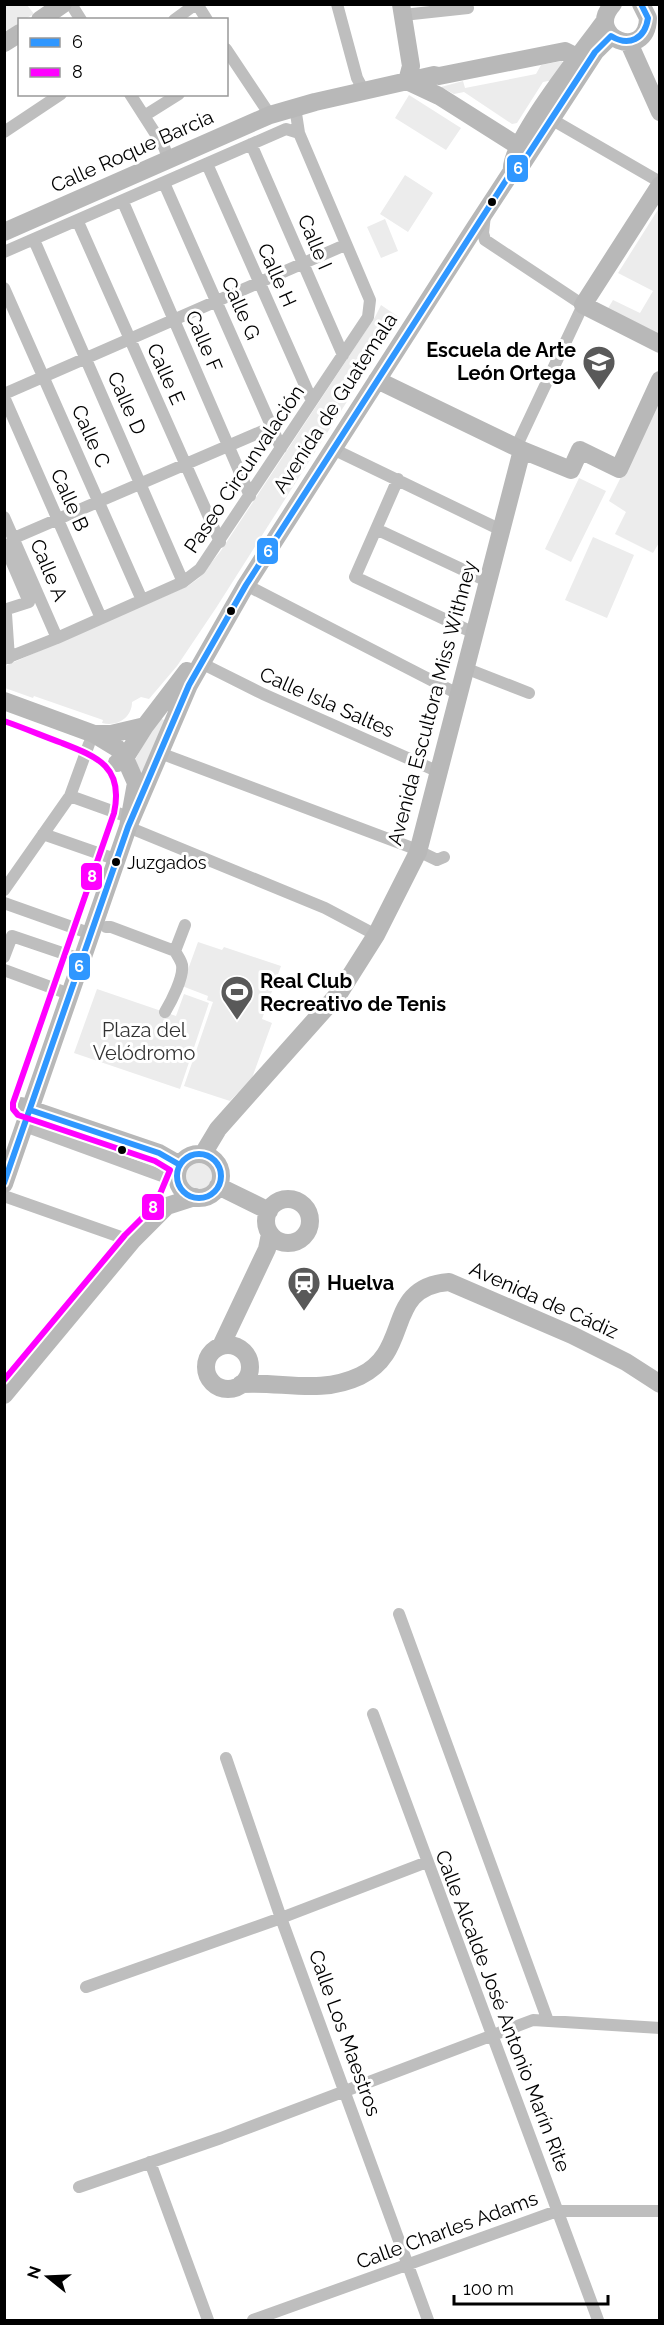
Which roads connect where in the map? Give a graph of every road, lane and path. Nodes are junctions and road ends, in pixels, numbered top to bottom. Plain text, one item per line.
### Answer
1 (63, 4) edge
2 (71, 4) edge
3 (197, 4) edge
4 (337, 4) edge
5 (640, 4) edge
6 (468, 8) dead end
7 (402, 10) edge
8 (609, 15) edge
9 (43, 18) edge
10 (80, 18) edge
11 (177, 18) edge
12 (206, 18) edge
13 (18, 34) edge
14 (4, 43) edge
15 (629, 43) junction
16 (577, 57) junction
17 (230, 62) edge
18 (439, 76) junction
19 (412, 84) junction
20 (571, 88) junction
21 (364, 91) junction
22 (58, 96) edge
23 (131, 96) edge
24 (176, 96) edge
25 (438, 96) junction
26 (284, 111) junction
27 (660, 112) edge
28 (144, 116) junction
29 (547, 126) junction
30 (286, 129) junction
31 (4, 132) edge
32 (299, 133) junction
33 (251, 144) junction
34 (518, 146) junction
35 (169, 160) junction
36 (207, 164) junction
37 (512, 171) junction
38 (164, 183) junction
39 (660, 183) edge
40 (123, 202) junction
41 (485, 214) junction
42 (78, 222) junction
43 (4, 232) edge
44 (34, 240) junction
45 (342, 247) junction
46 (4, 252) edge
47 (303, 264) junction
48 (260, 283) junction
49 (4, 288) edge
50 (217, 302) junction
51 (583, 305) junction
52 (174, 320) junction
53 (130, 340) junction
54 (660, 344) edge
55 (343, 355) junction
56 (86, 359) junction
57 (44, 377) junction
58 (377, 380) junction
59 (660, 380) edge
60 (4, 396) edge
61 (312, 401) junction
62 (272, 427) junction
63 (521, 445) junction
64 (229, 446) junction
65 (281, 448) junction
66 (333, 449) junction
67 (185, 465) junction
68 (398, 479) junction
69 (141, 484) junction
70 (250, 496) junction
71 (99, 502) junction
72 (4, 516) edge
73 (58, 520) junction
74 (376, 529) junction
75 (501, 530) junction
76 (9, 541) edge
77 (220, 542) junction
78 (183, 582) junction
79 (488, 582) junction
80 (246, 585) junction
81 (142, 600) junction
82 (32, 605) dead end
83 (5, 613) edge
84 (101, 618) junction
85 (474, 633) junction
86 (57, 638) junction
87 (7, 658) edge
88 (201, 663) junction
89 (465, 668) junction
90 (529, 693) dead end
91 (458, 694) junction
92 (4, 701) edge
93 (4, 711) edge
94 (145, 726) junction
95 (92, 739) junction
96 (160, 753) junction
97 (121, 761) junction
98 (439, 772) junction
99 (70, 796) junction
100 (126, 821) junction
101 (43, 834) junction
102 (418, 852) junction
103 (109, 857) junction
104 (444, 857) dead end
105 (4, 890) edge
106 (4, 903) edge
107 (185, 925) dead end
108 (106, 927) dead end
109 (83, 931) junction
110 (376, 935) junction
111 (175, 951) junction
112 (4, 957) edge
113 (74, 957) junction
114 (4, 970) edge
115 (62, 991) junction
116 (165, 1012) dead end
117 (25, 1114) junction
118 (4, 1151) edge
119 (203, 1154) junction
120 (174, 1173) junction
121 (4, 1184) edge
122 (219, 1186) junction
123 (4, 1196) edge
124 (195, 1197) junction
125 (167, 1206) junction
126 (269, 1211) junction
127 (277, 1238) junction
128 (132, 1241) junction
129 (230, 1347) junction
130 (249, 1365) junction
131 (241, 1384) junction
132 (660, 1384) edge
133 (275, 1385) junction
134 (4, 1395) edge
135 (399, 1614) dead end
136 (373, 1714) dead end
137 (226, 1758) dead end
138 (427, 1862) junction
139 (281, 1918) junction
140 (86, 1987) dead end
141 (548, 2021) junction
142 (660, 2028) edge
143 (493, 2036) junction
144 (346, 2091) junction
145 (150, 2162) junction
146 (79, 2187) dead end
147 (557, 2211) junction
148 (660, 2211) edge
149 (407, 2265) junction
150 (208, 2320) edge
151 (254, 2320) edge
152 (428, 2320) edge
153 (598, 2320) edge

1 - 9 street
2 - 10 street
3 - 11 street
3 - 12 street
4 - 21 street
5 - 15 street
6 - 7 street
7 - 19 street
8 - 15 street
8 - 16 street, Avenida de Guatemala
8 - 20 street, Avenida de Guatemala
13 - 14 street
15 - 27 street
16 - 18 street, Calle Roque Barcia
16 - 20 street, Avenida de Guatemala
16 - 34 street, Avenida de Guatemala
17 - 26 street
18 - 19 street, Calle Roque Barcia
18 - 25 street
19 - 21 street, Calle Roque Barcia
19 - 25 street
20 - 29 street, Avenida de Guatemala
21 - 26 street, Calle Roque Barcia
22 - 31 street
23 - 28 street
24 - 28 street
25 - 34 street
26 - 30 street
26 - 32 street
26 - 35 street, Calle Roque Barcia
28 - 35 street
29 - 34 street, Avenida de Guatemala
29 - 37 street, Avenida de Guatemala
29 - 39 street
30 - 32 street
30 - 33 street
32 - 45 street
33 - 36 street
33 - 47 street, Calle I
34 - 37 street, Avenida de Guatemala
35 - 43 street, Calle Roque Barcia
36 - 38 street
36 - 48 street, Calle H
37 - 41 street, Avenida de Guatemala
38 - 40 street
38 - 50 street, Calle G
39 - 51 street
40 - 42 street
40 - 52 street, Calle F
41 - 51 street
41 - 58 street, Avenida de Guatemala
42 - 44 street
42 - 53 street, Calle E
44 - 46 street
44 - 56 street, Calle D
45 - 47 street
45 - 55 street, Paseo Circunvalación
47 - 48 street
47 - 55 street, Calle I
48 - 50 street
48 - 61 street, Calle H
49 - 57 street, Calle C
50 - 52 street
50 - 62 street, Calle G
51 - 54 street
51 - 63 street
52 - 53 street
52 - 64 street, Calle F
53 - 56 street
53 - 67 street, Calle E
55 - 61 street, Paseo Circunvalación
56 - 57 street
56 - 69 street, Calle D
57 - 60 street
57 - 71 street, Calle C
58 - 63 street
58 - 66 street, Avenida de Guatemala
59 - 63 street
60 - 73 street, Calle B
61 - 65 street, Paseo Circunvalación
62 - 64 street
62 - 65 street, Calle G
63 - 75 street, Avenida Escultora Miss Withney
64 - 67 street
64 - 70 street, Calle F
65 - 70 street, Paseo Circunvalación
66 - 68 street
66 - 80 street, Avenida de Guatemala
67 - 69 street
67 - 77 street, Calle E
68 - 74 street
68 - 75 street
69 - 71 street
69 - 78 street, Calle D
70 - 77 street, Paseo Circunvalación
71 - 73 street
71 - 81 street, Calle C
72 - 76 street, Calle A
73 - 76 street
73 - 84 street, Calle B
74 - 79 street
74 - 85 street
75 - 79 street, Avenida Escultora Miss Withney
76 - 83 street
76 - 86 street, Calle A
77 - 78 street, Paseo Circunvalación
78 - 81 street, Paseo Circunvalación
79 - 85 street, Avenida Escultora Miss Withney
80 - 88 street, Avenida de Guatemala
80 - 91 street
81 - 84 street, Paseo Circunvalación
82 - 83 street
83 - 87 street
84 - 86 street, Paseo Circunvalación
85 - 89 street, Avenida Escultora Miss Withney
86 - 87 street, Paseo Circunvalación
88 - 94 street
88 - 96 street, Avenida de Guatemala
88 - 98 street, Calle Isla Saltes
89 - 90 street
89 - 91 street, Avenida Escultora Miss Withney
91 - 98 street, Avenida Escultora Miss Withney
92 - 95 street
93 - 95 street
94 - 95 street
94 - 97 street
95 - 97 street
95 - 99 street
96 - 100 street, Avenida de Guatemala
96 - 102 street
97 - 100 street
98 - 102 street, Avenida Escultora Miss Withney
99 - 100 street
99 - 101 street
100 - 103 street
100 - 110 street
100 - 117 street
101 - 103 street
101 - 105 street
102 - 104 street
102 - 110 street, Avenida Escultora Miss Withney
103 - 109 street
106 - 109 street
107 - 111 street
108 - 111 street
109 - 113 street
110 - 119 street, Avenida Escultora Miss Withney
111 - 116 street
112 - 113 street
113 - 115 street
114 - 115 street
115 - 117 street
117 - 118 street
117 - 120 street
117 - 121 street
119 - 120 street
119 - 122 street
120 - 124 street
120 - 125 street
122 - 124 street
122 - 126 street
123 - 128 street
124 - 125 street
125 - 128 street
126 - 127 street
126 - 127 street
127 - 129 street
128 - 134 street
129 - 130 street
129 - 131 street
130 - 131 street
130 - 133 street
131 - 133 street, Avenida de Cádiz
132 - 133 street, Avenida de Cádiz
135 - 141 street
136 - 138 street, Calle Alcalde José Antonio Marín Rite
137 - 139 street, Calle Los Maestros
138 - 139 street
138 - 143 street, Calle Alcalde José Antonio Marín Rite
139 - 140 street
139 - 144 street, Calle Los Maestros
141 - 142 street
141 - 143 street
143 - 144 street
143 - 147 street, Calle Alcalde José Antonio Marín Rite
144 - 145 street
144 - 149 street, Calle Los Maestros
145 - 146 street
145 - 150 street
147 - 148 street, Calle Charles Adams
147 - 149 street, Calle Charles Adams
147 - 153 street, Calle Alcalde José Antonio Marín Rite
149 - 151 street, Calle Charles Adams
149 - 152 street, Calle Los Maestros

